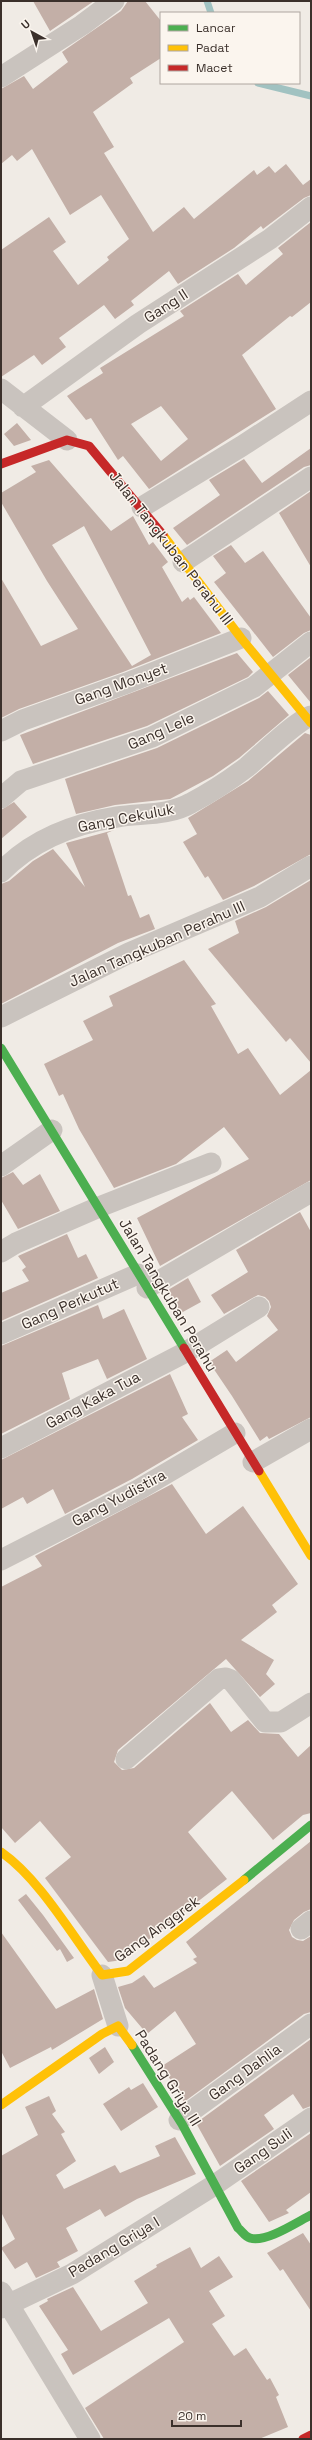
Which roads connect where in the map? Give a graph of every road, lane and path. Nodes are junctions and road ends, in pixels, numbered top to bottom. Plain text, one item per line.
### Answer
1 (114, 1) edge
2 (1, 77) edge
3 (311, 207) edge
4 (1, 389) edge
5 (311, 401) edge
6 (23, 407) junction
7 (67, 440) junction
8 (1, 464) edge
9 (311, 477) edge
10 (142, 507) junction
11 (183, 562) junction
12 (241, 638) junction
13 (311, 642) edge
14 (270, 672) junction
15 (310, 719) edge
16 (1, 731) edge
17 (1, 798) edge
18 (311, 866) edge
19 (1, 872) edge
20 (1, 1017) edge
21 (1, 1048) edge
22 (52, 1130) junction
23 (211, 1163) dead end
24 (1, 1166) edge
25 (311, 1192) edge
26 (99, 1208) junction
27 (1, 1252) edge
28 (142, 1281) junction
29 (259, 1307) dead end
30 (1, 1334) edge
31 (186, 1352) junction
32 (311, 1429) edge
33 (235, 1433) junction
34 (1, 1448) edge
35 (253, 1462) junction
36 (311, 1556) edge
37 (1, 1560) edge
38 (311, 1703) edge
39 (126, 1759) dead end
40 (311, 1826) edge
41 (1, 1852) edge
42 (102, 1975) junction
43 (311, 2024) edge
44 (118, 2026) junction
45 (1, 2105) edge
46 (311, 2118) edge
47 (179, 2120) junction
48 (216, 2184) junction
49 (311, 2215) edge
50 (4, 2302) edge
51 (311, 2434) edge
52 (90, 2439) edge
53 (303, 2439) edge

1 - 2 street
3 - 6 street, Gang II
4 - 6 street
5 - 10 street
6 - 7 street
7 - 8 street
7 - 10 street, Jalan Tangkuban Perahu III
9 - 11 street
10 - 11 street, Jalan Tangkuban Perahu III
11 - 12 street, Jalan Tangkuban Perahu III
12 - 14 street, Jalan Tangkuban Perahu III
12 - 16 street, Gang Monyet
13 - 14 street, Gang Lele
14 - 15 street, Jalan Tangkuban Perahu III
14 - 17 street, Gang Lele
15 - 19 street, Gang Cekuluk
18 - 20 street, Jalan Tangkuban Perahu III
21 - 22 street, Jalan Tangkuban Perahu
22 - 24 street
22 - 26 street, Jalan Tangkuban Perahu
23 - 26 street
25 - 28 street, Gang Perkutut
26 - 27 street
26 - 28 street, Jalan Tangkuban Perahu
28 - 30 street, Gang Perkutut
28 - 31 street, Jalan Tangkuban Perahu
29 - 31 street, Gang Kaka Tua
31 - 33 street, Jalan Tangkuban Perahu
31 - 34 street, Gang Kaka Tua
32 - 35 street
33 - 35 street, Jalan Tangkuban Perahu
33 - 37 street, Gang Yudistira
35 - 36 street, Jalan Tangkuban Perahu
38 - 39 street
40 - 42 street, Gang Anggrek
41 - 42 street, Gang Anggrek
42 - 44 street
43 - 47 street, Gang Dahlia
44 - 45 street, Padang Griya III
44 - 47 street, Padang Griya III
46 - 48 street, Gang Suli
47 - 48 street, Padang Griya III
48 - 49 street, Padang Griya III
48 - 50 street, Padang Griya I
50 - 52 street
51 - 53 street

